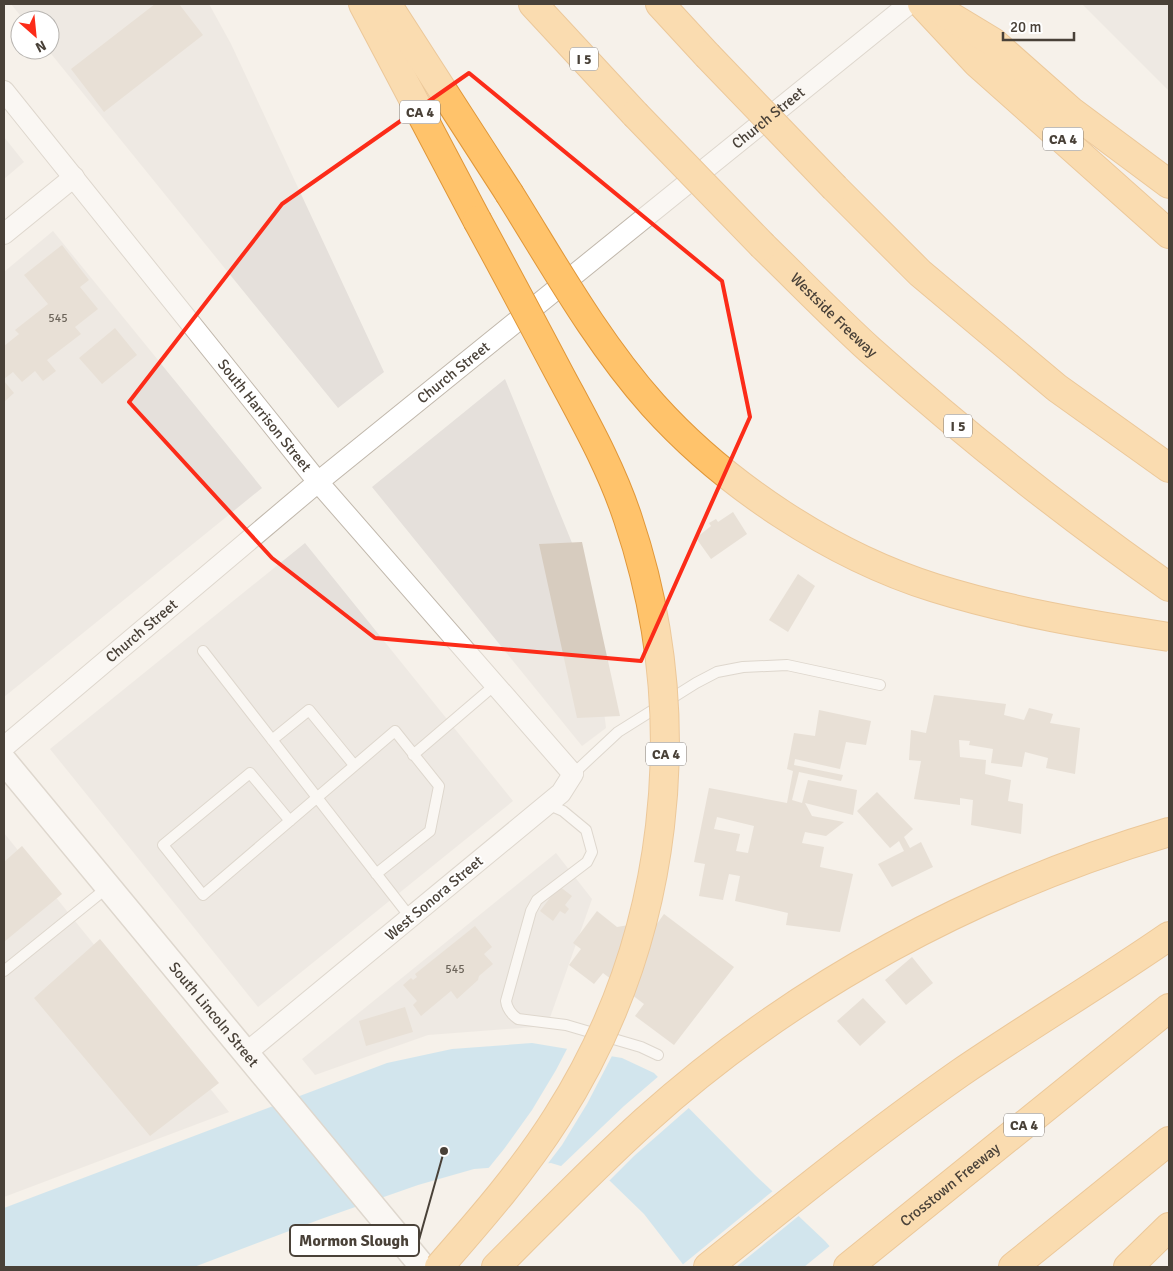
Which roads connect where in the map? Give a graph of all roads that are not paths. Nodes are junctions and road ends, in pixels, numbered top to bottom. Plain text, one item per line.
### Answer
1 (363, 4) edge
2 (386, 4) edge
3 (533, 4) edge
4 (660, 4) edge
5 (909, 4) edge
6 (922, 4) edge
7 (930, 4) edge
8 (966, 36) junction
9 (4, 91) edge
10 (74, 177) junction
11 (1169, 184) edge
12 (4, 234) edge
13 (1169, 234) edge
14 (1169, 468) edge
15 (318, 482) junction
16 (1169, 587) edge
17 (1169, 637) edge
18 (203, 651) dead end
19 (496, 684) junction
20 (880, 685) dead end
21 (272, 740) junction
22 (4, 747) edge
23 (414, 754) junction
24 (4, 761) edge
25 (354, 765) junction
26 (573, 774) junction
27 (317, 798) junction
28 (547, 804) junction
29 (290, 821) junction
30 (1169, 832) edge
31 (376, 874) junction
32 (108, 887) junction
33 (410, 918) junction
34 (1169, 936) edge
35 (4, 972) edge
36 (1169, 1008) edge
37 (246, 1053) junction
38 (658, 1055) dead end
39 (1169, 1141) edge
40 (1169, 1226) edge
41 (423, 1267) edge
42 (439, 1267) edge
43 (496, 1267) edge
44 (708, 1267) edge
45 (848, 1267) edge
46 (1013, 1267) edge
47 (1128, 1267) edge

1 - 42 highway, CA 4, bridge
2 - 17 highway, bridge
3 - 16 highway, Westside Freeway / I 5, bridge
4 - 14 highway, bridge
5 - 15 street, Church Street
6 - 8 highway, CA 4
7 - 8 highway
8 - 11 highway
8 - 13 highway, CA 4
9 - 10 street, South Harrison Street
10 - 12 street
10 - 15 street, South Harrison Street
15 - 19 street, South Harrison Street
15 - 22 street, Church Street
18 - 21 lane
19 - 23 lane
19 - 26 street, South Harrison Street
20 - 26 lane
21 - 25 lane
21 - 27 lane
23 - 25 lane
23 - 31 lane
24 - 32 street, South Lincoln Street
25 - 27 lane
26 - 28 street, West Sonora Street
27 - 29 lane
27 - 31 lane
28 - 33 street, West Sonora Street
28 - 38 lane
29 - 29 lane
30 - 43 highway
31 - 33 lane
32 - 35 lane
32 - 37 street, South Lincoln Street
33 - 37 street, West Sonora Street
34 - 44 highway
36 - 45 highway, Crosstown Freeway / CA 4
37 - 41 street, South Lincoln Street
39 - 46 highway
40 - 47 highway

